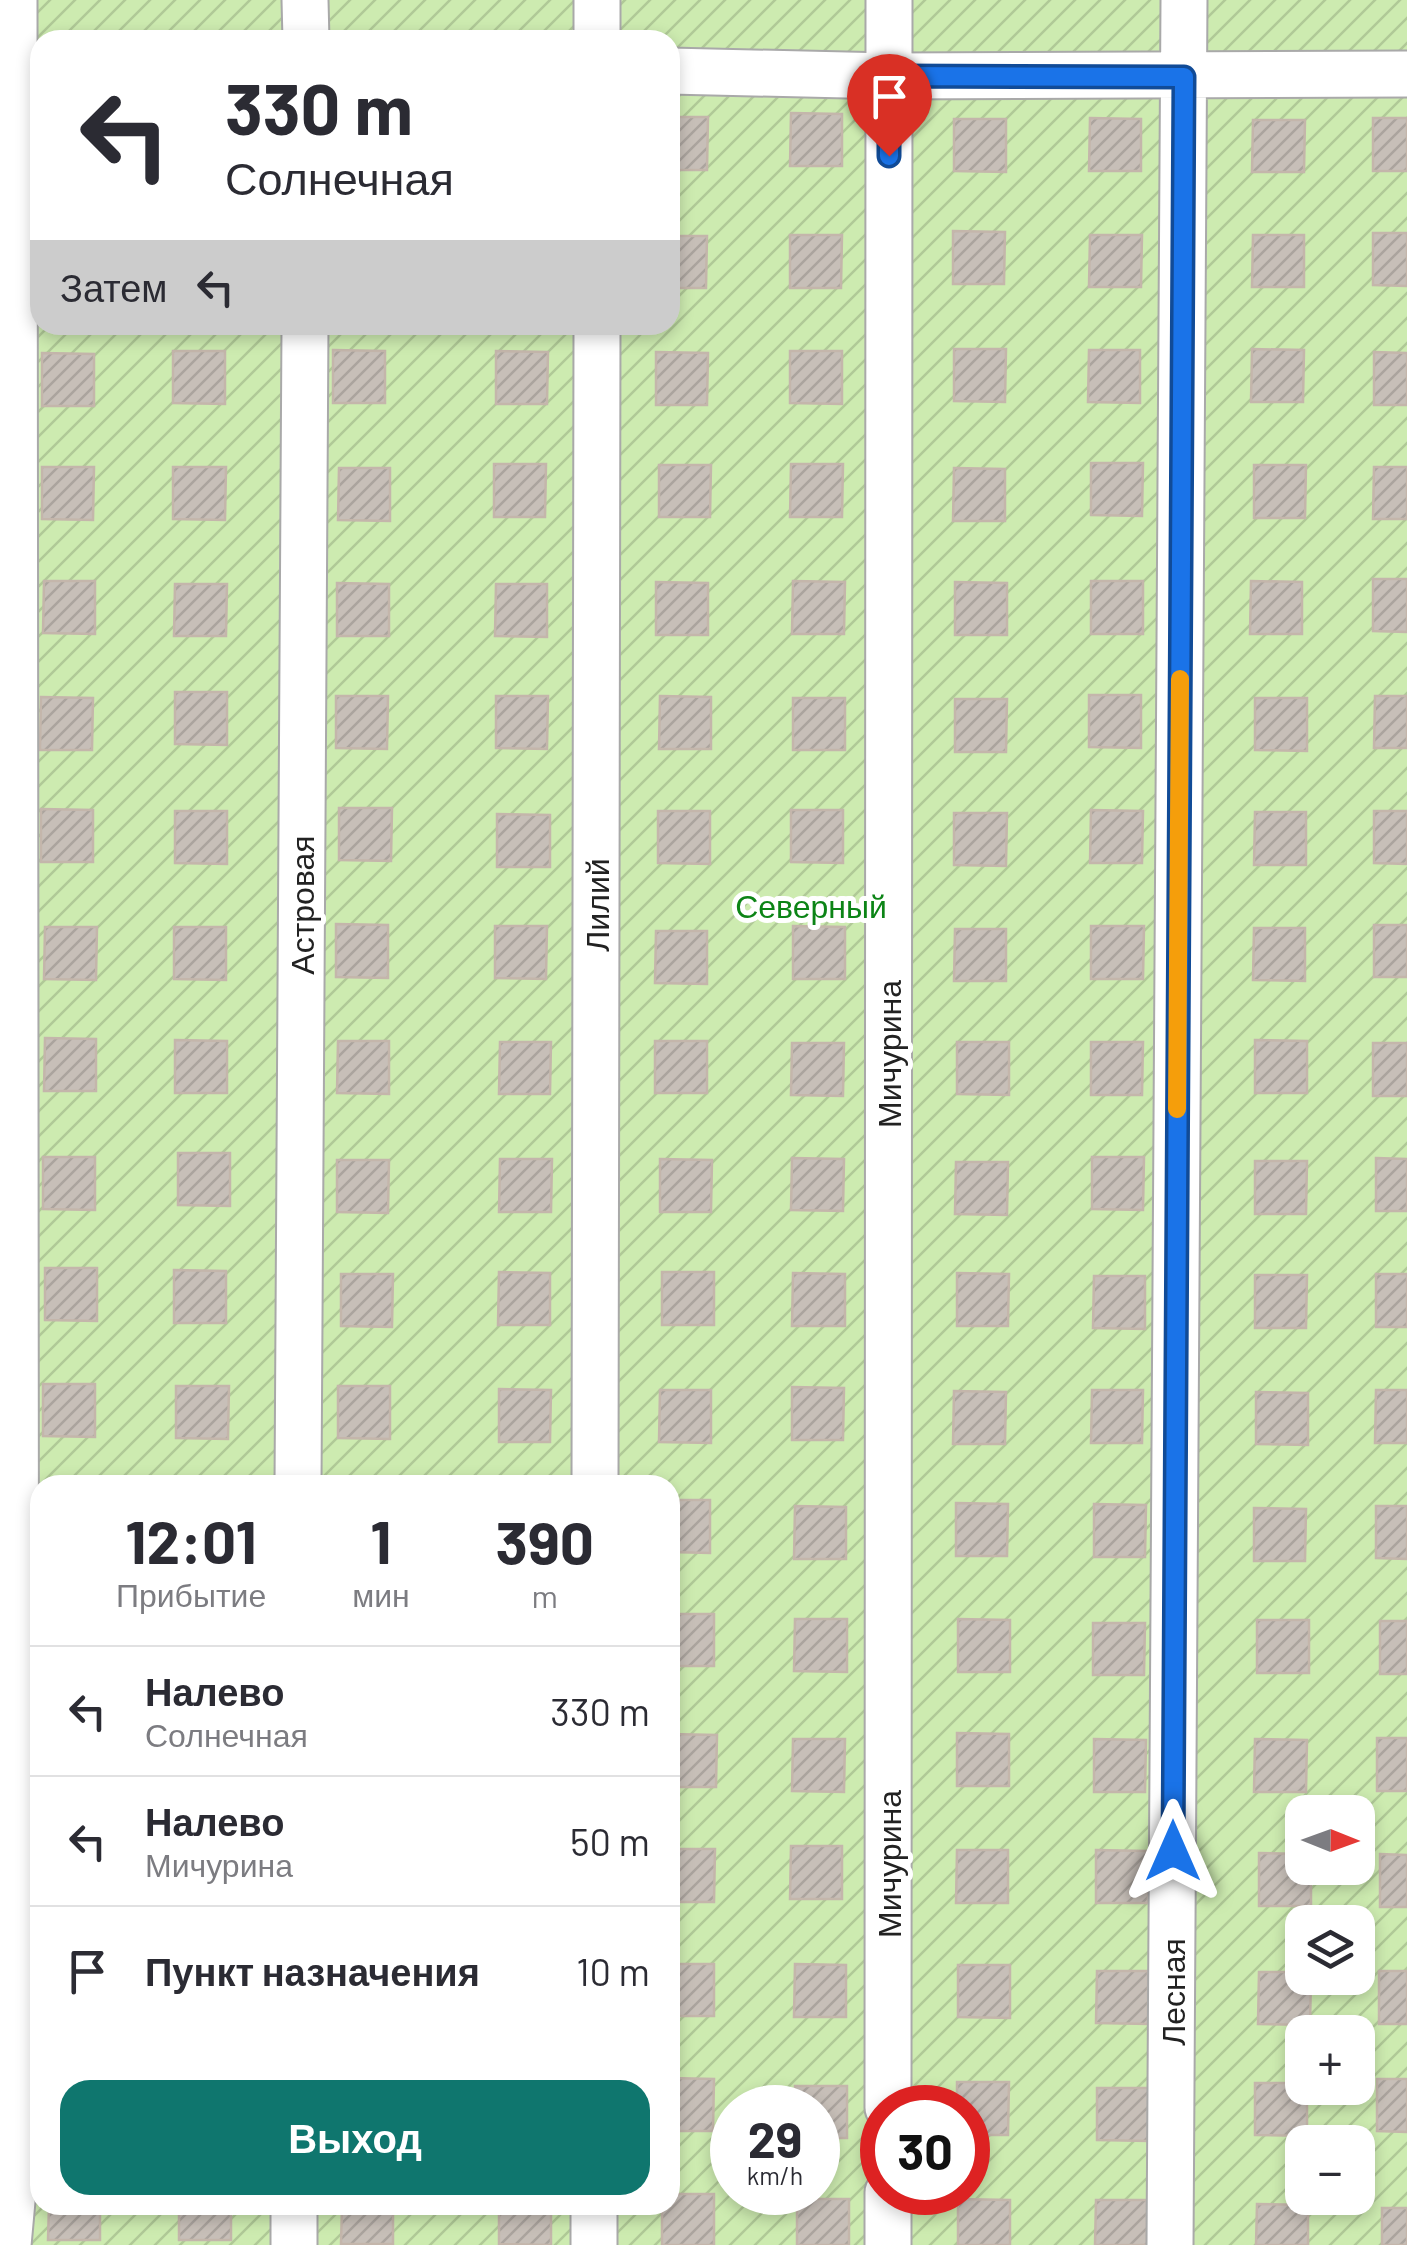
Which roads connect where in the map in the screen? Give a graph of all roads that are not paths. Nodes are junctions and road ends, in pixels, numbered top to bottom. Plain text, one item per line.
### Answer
1 (14, 0) edge
2 (306, 0) edge
3 (597, 0) edge
4 (888, 0) edge
5 (1184, 0) edge
6 (306, 30) edge
7 (597, 30) edge
8 (18, 61) edge
9 (680, 71) edge
10 (1407, 74) edge
11 (889, 76) junction
12 (1184, 77) junction
13 (304, 335) edge
14 (597, 335) edge
15 (298, 1475) edge
16 (595, 1475) edge
17 (888, 2085) edge
18 (294, 2215) edge
19 (594, 2215) edge
20 (888, 2215) edge
21 (8, 2245) edge
22 (294, 2245) edge
23 (594, 2245) edge
24 (888, 2245) edge
25 (1170, 2245) edge

1 - 8 street
2 - 6 street
3 - 7 street
4 - 11 street, Мичурина
5 - 12 street, Лесная
8 - 21 street
9 - 11 street
10 - 12 street
11 - 12 street
11 - 17 street, Мичурина
12 - 25 street, Лесная
13 - 15 street, Астровая
14 - 16 street, Лилий
18 - 22 street
19 - 23 street
20 - 24 street

